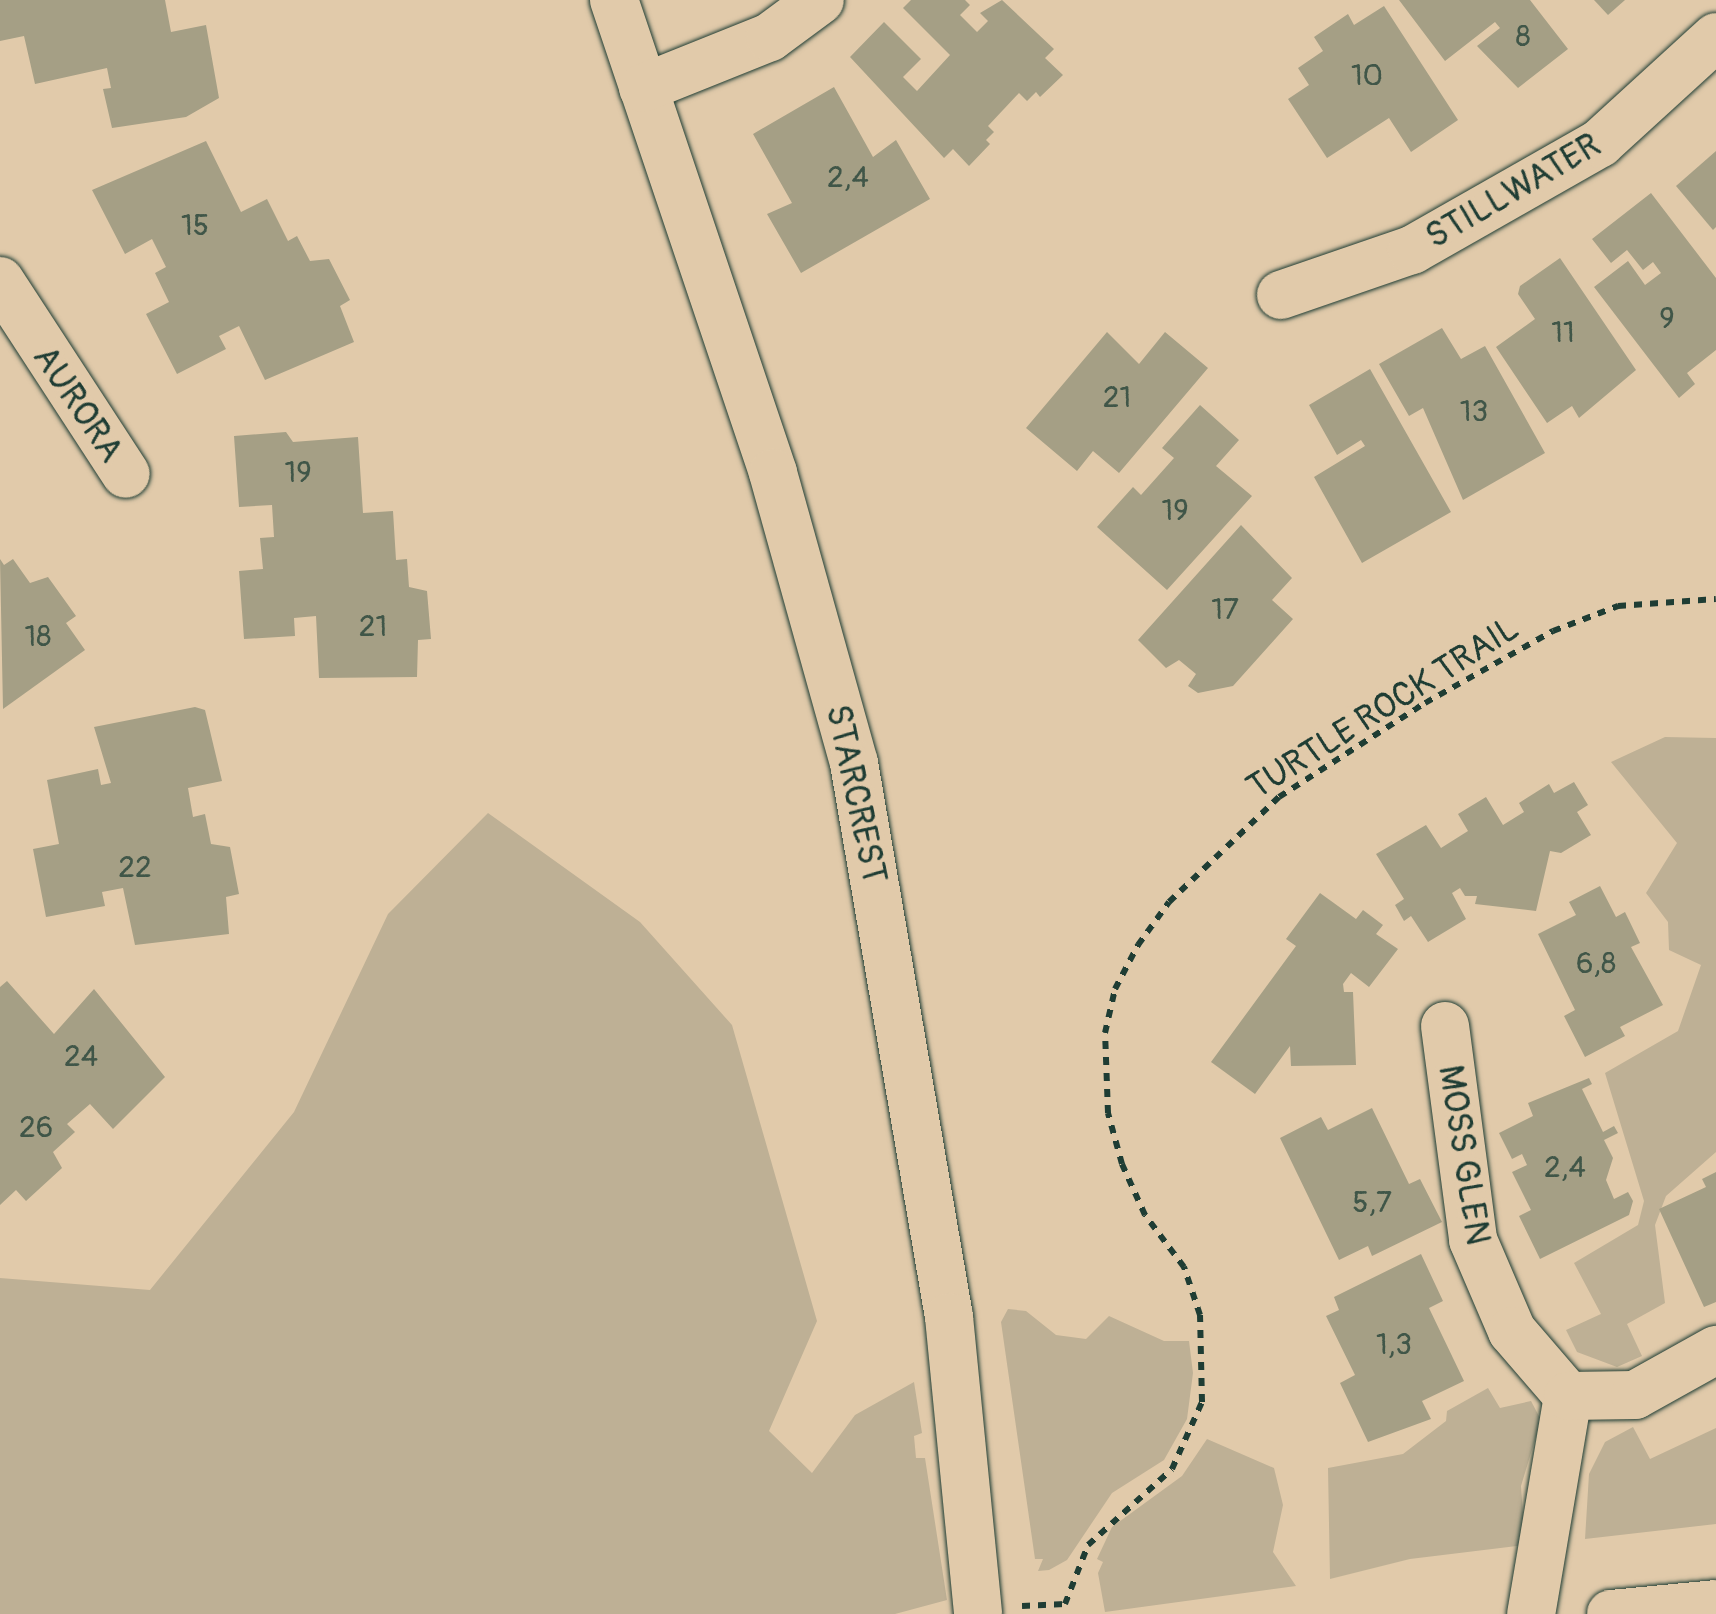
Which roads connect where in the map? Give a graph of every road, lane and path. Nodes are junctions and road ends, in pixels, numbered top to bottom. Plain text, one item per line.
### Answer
1 (614, 0) edge
2 (820, 0) edge
3 (1716, 37) edge
4 (643, 88) junction
5 (0, 281) edge
6 (1281, 295) dead end
7 (126, 474) dead end
8 (1716, 599) edge
9 (1444, 1026) dead end
10 (1716, 1350) edge
11 (1568, 1396) junction
12 (1716, 1604) edge
13 (978, 1611) edge
14 (1532, 1614) edge
15 (1611, 1614) edge

1 - 4 street, STARCREST
2 - 4 street
3 - 6 street, STILLWATER
4 - 13 street, STARCREST
5 - 7 street, AURORA
8 - 13 path, TURTLE ROCK TRAIL
9 - 11 street, MOSS GLEN
10 - 11 street
11 - 14 street
12 - 15 street

